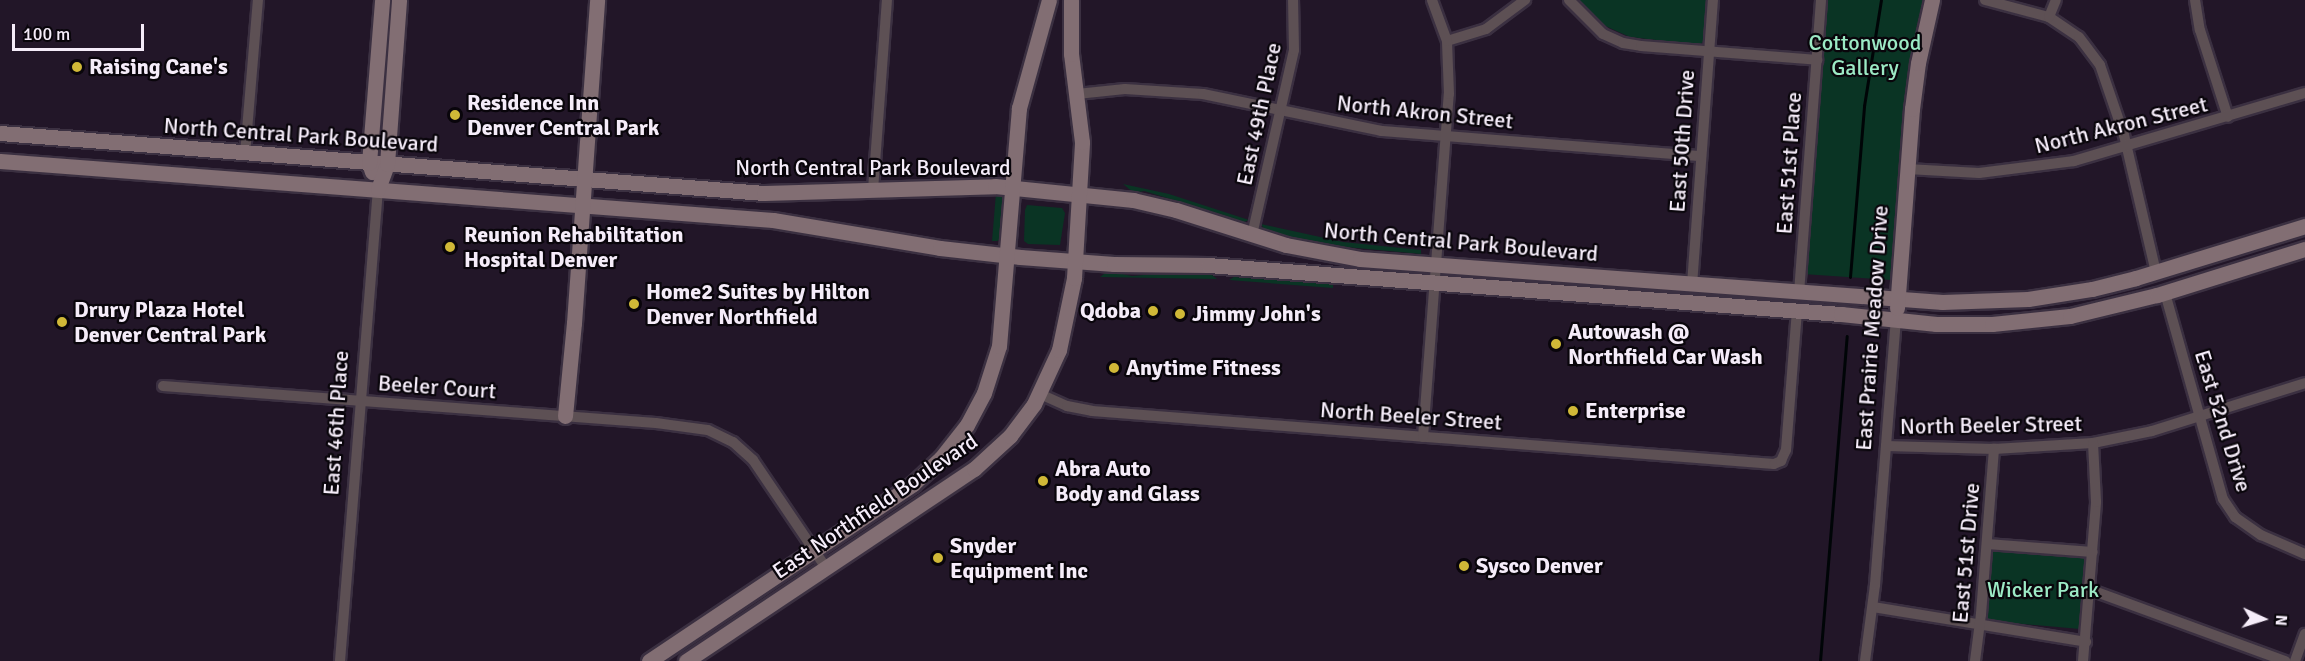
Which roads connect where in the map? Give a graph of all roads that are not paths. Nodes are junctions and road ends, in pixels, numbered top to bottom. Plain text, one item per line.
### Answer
1 (258, 0) edge
2 (382, 0) edge
3 (399, 0) edge
4 (597, 0) edge
5 (887, 0) edge
6 (1048, 0) edge
7 (1071, 0) edge
8 (1293, 0) edge
9 (1432, 0) edge
10 (1525, 0) edge
11 (1569, 0) edge
12 (1713, 0) edge
13 (1821, 0) edge
14 (1932, 0) edge
15 (1985, 0) edge
16 (2056, 0) edge
17 (2187, 0) edge
18 (2195, 0) edge
19 (2049, 17) junction
20 (2200, 30) junction
21 (1447, 41) junction
22 (1709, 51) junction
23 (1816, 60) junction
24 (2305, 93) edge
25 (1077, 94) junction
26 (1281, 110) junction
27 (2228, 117) junction
28 (0, 133) edge
29 (1445, 136) junction
30 (2127, 147) junction
31 (245, 154) junction
32 (1700, 156) junction
33 (0, 161) edge
34 (369, 163) junction
35 (387, 164) junction
36 (1907, 169) junction
37 (226, 177) junction
38 (584, 180) junction
39 (1012, 188) junction
40 (378, 189) junction
41 (873, 190) junction
42 (1080, 195) junction
43 (583, 205) junction
44 (2305, 226) edge
45 (1252, 235) junction
46 (2305, 249) edge
47 (1007, 255) junction
48 (1075, 261) junction
49 (1436, 265) junction
50 (2156, 272) junction
51 (1434, 282) junction
52 (1692, 285) junction
53 (1799, 293) junction
54 (2165, 293) junction
55 (1898, 299) junction
56 (1797, 310) junction
57 (1896, 320) junction
58 (2305, 383) edge
59 (164, 386) dead end
60 (1040, 394) junction
61 (360, 400) junction
62 (565, 416) junction
63 (2199, 416) junction
64 (1422, 437) junction
65 (2093, 443) junction
66 (1886, 446) junction
67 (1994, 449) junction
68 (1987, 544) junction
69 (814, 550) junction
70 (2093, 552) junction
71 (2305, 554) edge
72 (825, 568) junction
73 (2091, 590) junction
74 (1873, 607) junction
75 (1980, 625) junction
76 (2305, 634) edge
77 (2086, 642) junction
78 (340, 661) edge
79 (649, 661) edge
80 (686, 661) edge
81 (1865, 661) edge
82 (1975, 661) edge
83 (2083, 661) edge
84 (2285, 661) edge
85 (2295, 661) edge

1 - 31 street
2 - 34 main road, East 46th Place
3 - 35 main road, East 46th Place
4 - 38 main road
5 - 41 street
6 - 39 main road, East Northfield Boulevard
7 - 25 main road, East Northfield Boulevard
8 - 26 street, East 49th Place
9 - 21 street
10 - 21 street
11 - 22 street
12 - 22 street, East 50th Drive
13 - 23 street, East 51st Place
14 - 36 main road, East Prairie Meadow Drive
15 - 19 street
16 - 19 street
17 - 20 street
18 - 20 street
19 - 30 street
20 - 27 street
21 - 29 street
22 - 23 street
22 - 32 street, East 50th Drive
23 - 53 street, East 51st Place
24 - 27 street, North Akron Street
25 - 26 street, North Akron Street
25 - 42 main road, East Northfield Boulevard
26 - 29 street, North Akron Street
26 - 45 street, East 49th Place
27 - 30 street, North Akron Street
28 - 31 main road, North Central Park Boulevard
29 - 32 street, North Akron Street
29 - 49 street
30 - 36 street, North Akron Street
30 - 50 street
31 - 34 main road, North Central Park Boulevard
31 - 37 main road
32 - 52 street, East 50th Drive
33 - 37 main road, North Central Park Boulevard
34 - 35 main road, North Central Park Boulevard
34 - 40 main road, East 46th Place
35 - 38 main road, North Central Park Boulevard
35 - 40 main road, East 46th Place
36 - 55 main road, East Prairie Meadow Drive
37 - 40 main road, North Central Park Boulevard
38 - 41 main road, North Central Park Boulevard
38 - 43 main road
39 - 41 main road, North Central Park Boulevard
39 - 42 main road, North Central Park Boulevard
39 - 47 main road, East Northfield Boulevard
40 - 43 main road, North Central Park Boulevard
40 - 61 street, East 46th Place
42 - 45 main road, North Central Park Boulevard
42 - 48 main road, East Northfield Boulevard
43 - 47 main road, North Central Park Boulevard
43 - 62 main road
44 - 50 main road, North Central Park Boulevard
45 - 49 main road, North Central Park Boulevard
46 - 54 main road, North Central Park Boulevard
47 - 48 main road, North Central Park Boulevard
47 - 69 main road, East Northfield Boulevard
48 - 51 main road, North Central Park Boulevard
48 - 60 main road, East Northfield Boulevard
49 - 51 street
49 - 52 main road, North Central Park Boulevard
50 - 55 main road, North Central Park Boulevard
51 - 56 main road, North Central Park Boulevard
51 - 64 street
52 - 53 main road, North Central Park Boulevard
53 - 55 main road, North Central Park Boulevard
54 - 57 main road, North Central Park Boulevard
54 - 63 street, East 52nd Drive
55 - 57 main road, East Prairie Meadow Drive
56 - 57 main road, North Central Park Boulevard
56 - 64 street, North Beeler Street
57 - 66 street, East Prairie Meadow Drive
58 - 63 street, North Beeler Street
59 - 61 street, Beeler Court
60 - 64 street, North Beeler Street
60 - 72 main road, East Northfield Boulevard
61 - 62 street, Beeler Court
61 - 78 street, East 46th Place
62 - 69 street, Beeler Court
63 - 65 street, North Beeler Street
63 - 71 street, East 52nd Drive
65 - 67 street, North Beeler Street
65 - 70 street
66 - 67 street, North Beeler Street
66 - 74 street, East Prairie Meadow Drive
67 - 68 street, East 51st Drive
68 - 70 street
68 - 75 street, East 51st Drive
69 - 72 street, Beeler Court
69 - 79 main road, East Northfield Boulevard
70 - 73 street
72 - 80 main road, East Northfield Boulevard
73 - 77 street
73 - 84 street
74 - 75 street
74 - 81 street, East Prairie Meadow Drive
75 - 77 street
75 - 82 street, East 51st Drive
76 - 85 street
77 - 83 street

